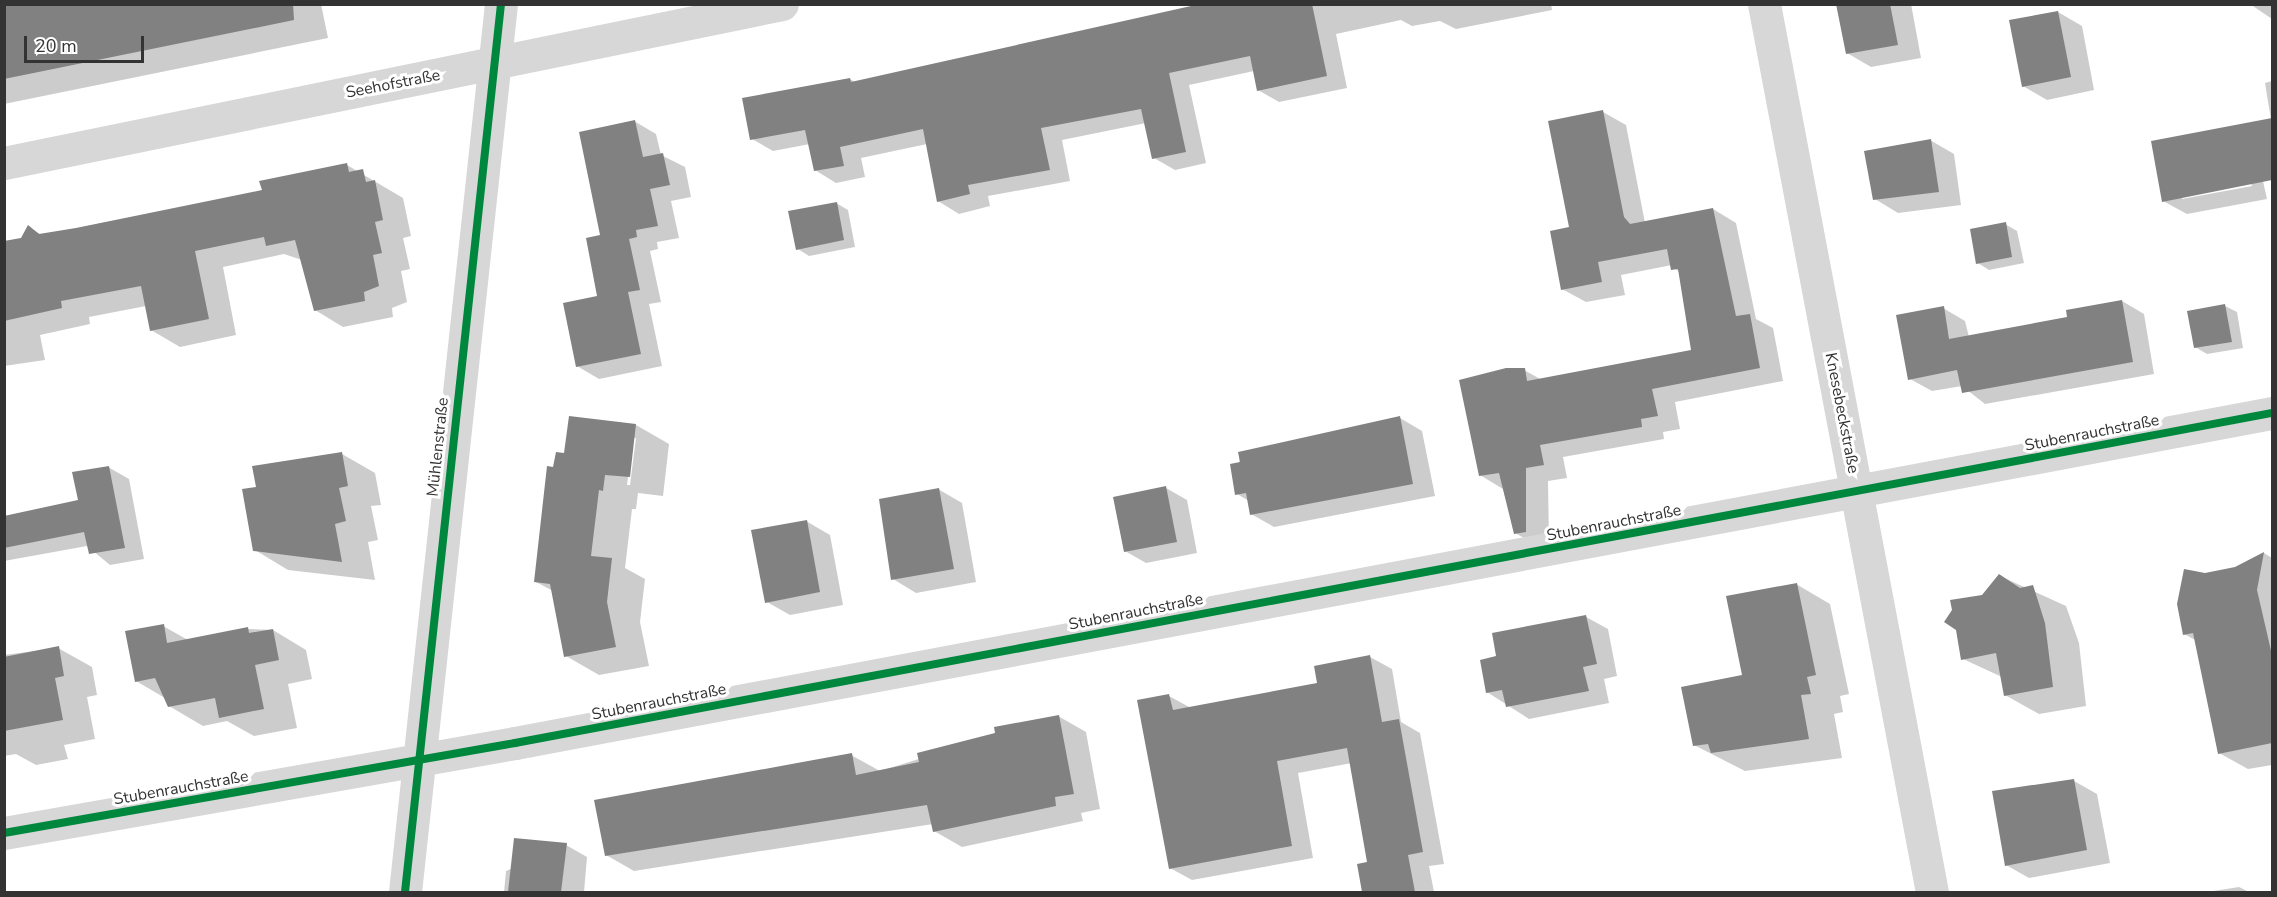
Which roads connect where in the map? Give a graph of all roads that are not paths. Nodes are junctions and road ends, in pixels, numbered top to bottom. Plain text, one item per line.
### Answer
1 (501, 4) edge
2 (782, 4) edge
3 (1764, 4) edge
4 (493, 63) junction
5 (4, 163) edge
6 (2272, 413) edge
7 (1857, 491) junction
8 (419, 760) junction
9 (4, 833) edge
10 (405, 892) edge
11 (1932, 892) edge

1 - 4 street, Mühlenstraße
2 - 4 street, Seehofstraße
3 - 7 street, Knesebeckstraße
4 - 5 street, Seehofstraße
4 - 8 street, Mühlenstraße
6 - 7 street, Stubenrauchstraße
7 - 8 street, Stubenrauchstraße
7 - 11 street, Knesebeckstraße
8 - 9 street, Stubenrauchstraße
8 - 10 street, Mühlenstraße

